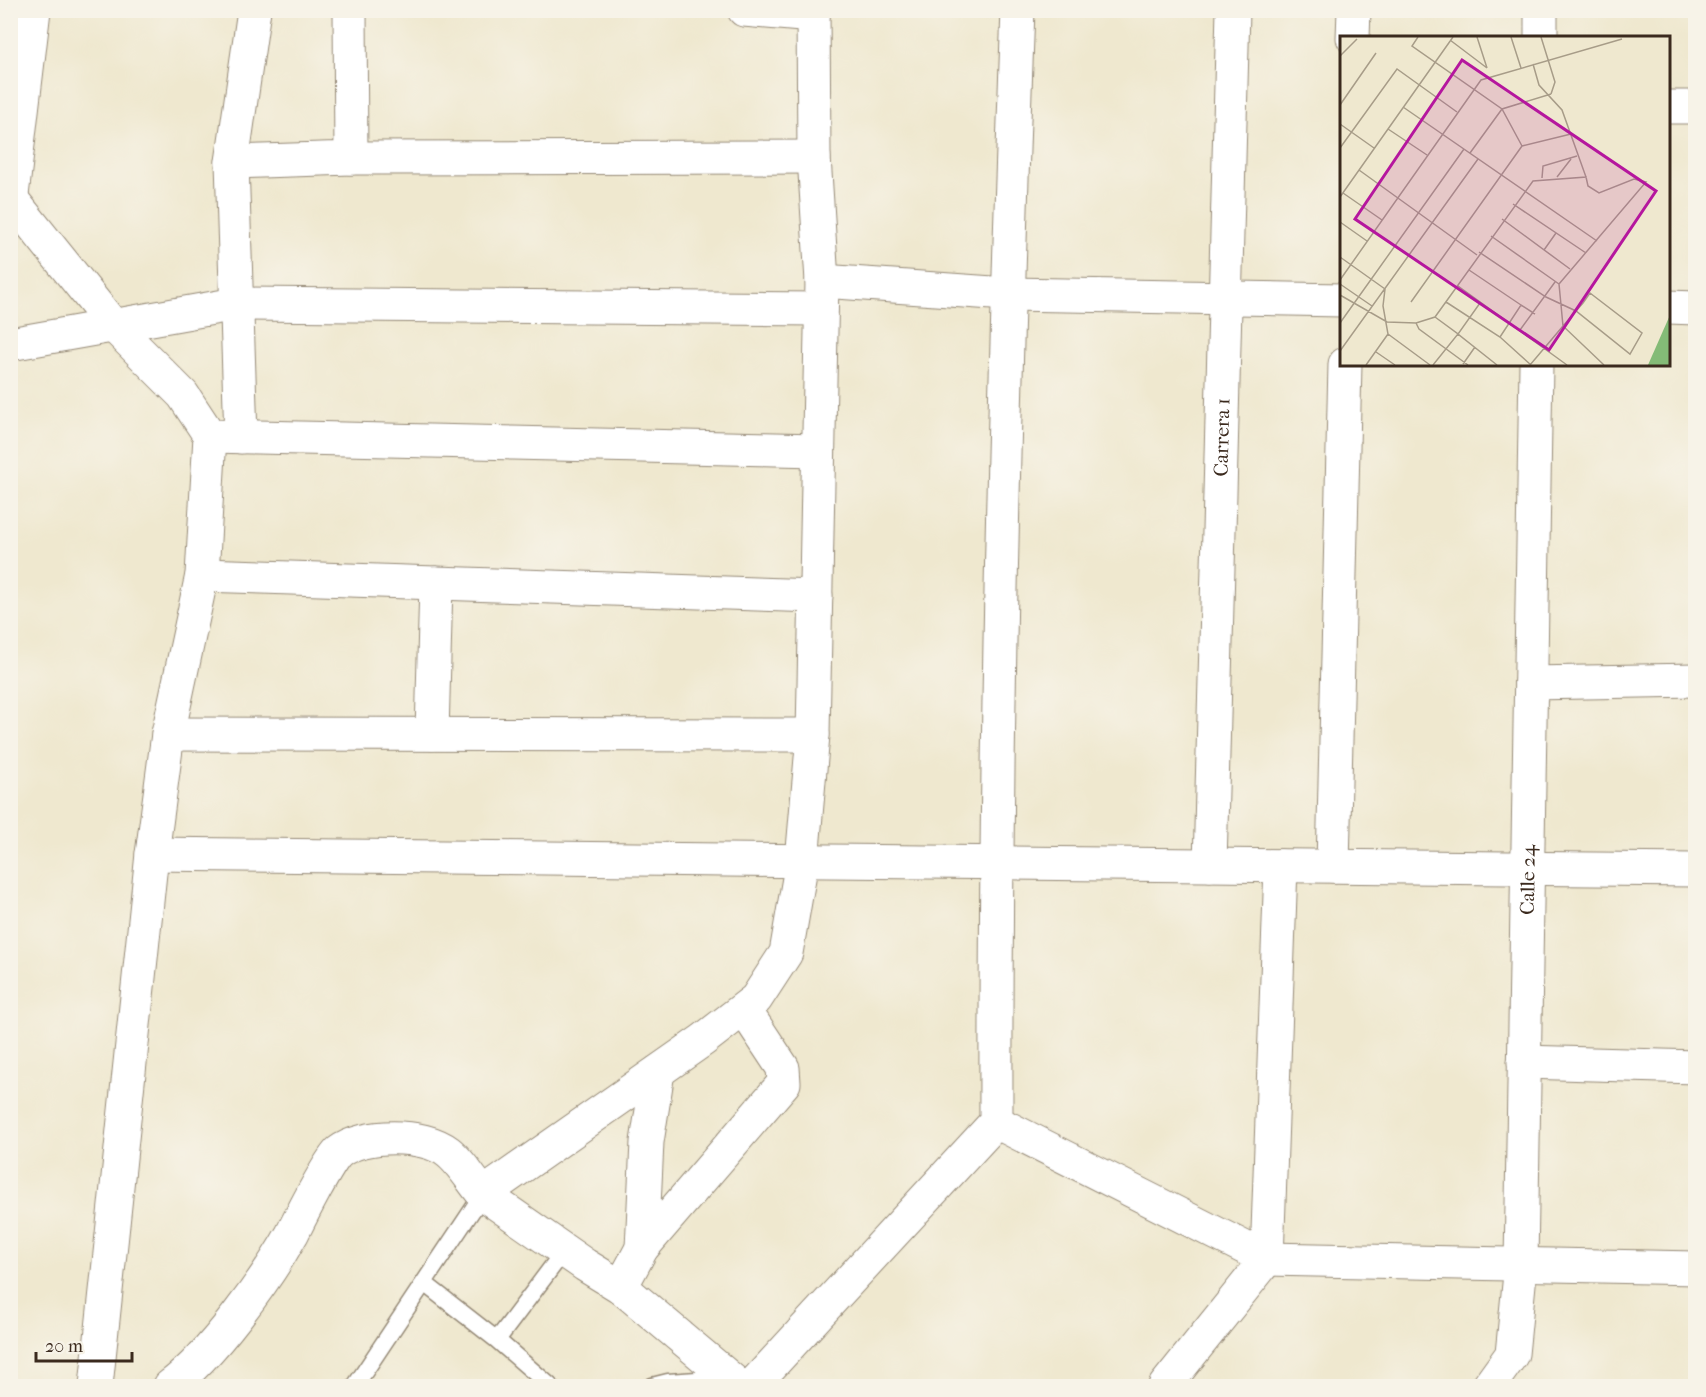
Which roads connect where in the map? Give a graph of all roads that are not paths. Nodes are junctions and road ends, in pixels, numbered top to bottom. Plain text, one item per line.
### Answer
1 (34, 10) edge
2 (254, 10) edge
3 (350, 10) edge
4 (744, 10) edge
5 (1018, 10) edge
6 (1233, 10) edge
7 (1354, 10) edge
8 (1541, 10) edge
9 (813, 13) edge
10 (1353, 36) edge
11 (1541, 36) edge
12 (1670, 106) edge
13 (1695, 107) edge
14 (813, 156) junction
15 (351, 158) junction
16 (232, 162) junction
17 (11, 202) edge
18 (1007, 294) junction
19 (821, 295) junction
20 (1226, 299) junction
21 (1340, 300) edge
22 (236, 304) junction
23 (1670, 307) edge
24 (1695, 308) edge
25 (112, 324) junction
26 (10, 344) edge
27 (1345, 366) edge
28 (1536, 366) edge
29 (226, 436) junction
30 (817, 450) junction
31 (202, 575) junction
32 (436, 583) junction
33 (816, 596) junction
34 (1695, 680) edge
35 (1531, 683) junction
36 (168, 734) junction
37 (432, 734) junction
38 (813, 735) junction
39 (152, 854) junction
40 (802, 861) junction
41 (996, 863) junction
42 (1210, 865) junction
43 (1281, 866) junction
44 (1333, 866) junction
45 (1528, 868) junction
46 (1695, 870) edge
47 (744, 1009) junction
48 (1524, 1062) junction
49 (1695, 1067) edge
50 (658, 1072) junction
51 (996, 1122) junction
52 (483, 1194) junction
53 (642, 1248) junction
54 (564, 1251) junction
55 (1267, 1259) junction
56 (1521, 1264) junction
57 (1695, 1268) edge
58 (424, 1282) junction
59 (621, 1287) junction
60 (497, 1340) junction
61 (740, 1384) edge
62 (96, 1386) edge
63 (170, 1386) edge
64 (355, 1386) edge
65 (550, 1386) edge
66 (652, 1386) edge
67 (1165, 1386) edge
68 (1489, 1386) edge

1 - 17 street
2 - 16 street
3 - 15 street
4 - 9 street
5 - 18 street
6 - 20 street, Carrera 1
7 - 10 street
8 - 11 street
9 - 14 street
12 - 13 street
14 - 15 street
14 - 19 street
15 - 16 street
16 - 22 street
17 - 25 street
18 - 19 street
18 - 20 street
18 - 41 street
19 - 22 street
19 - 30 street
20 - 21 street
20 - 42 street, Carrera 1
22 - 25 street
22 - 29 street
23 - 24 street
25 - 26 street
25 - 29 street
27 - 44 street
28 - 35 street, Calle 24
29 - 30 street
29 - 31 street
30 - 33 street
31 - 32 street
31 - 36 street
32 - 33 street
32 - 37 street
33 - 38 street
34 - 35 street
35 - 45 street, Calle 24
36 - 37 street
36 - 39 street
37 - 38 street
38 - 40 street
39 - 40 street
39 - 62 street
40 - 41 street
40 - 47 street
41 - 42 street
41 - 51 street
42 - 43 street
43 - 44 street
43 - 55 street
44 - 45 street
45 - 46 street
45 - 48 street, Calle 24
47 - 50 street
47 - 53 street
48 - 49 street
48 - 56 street, Calle 24
50 - 52 street
50 - 53 street
51 - 55 street
51 - 61 street
52 - 54 street
52 - 58 lane
52 - 63 street
53 - 59 street
54 - 59 street
54 - 60 lane
55 - 56 street
55 - 67 street
56 - 57 street
56 - 68 street, Calle 24
58 - 60 lane
58 - 64 lane
59 - 61 street
60 - 65 lane
61 - 66 lane

